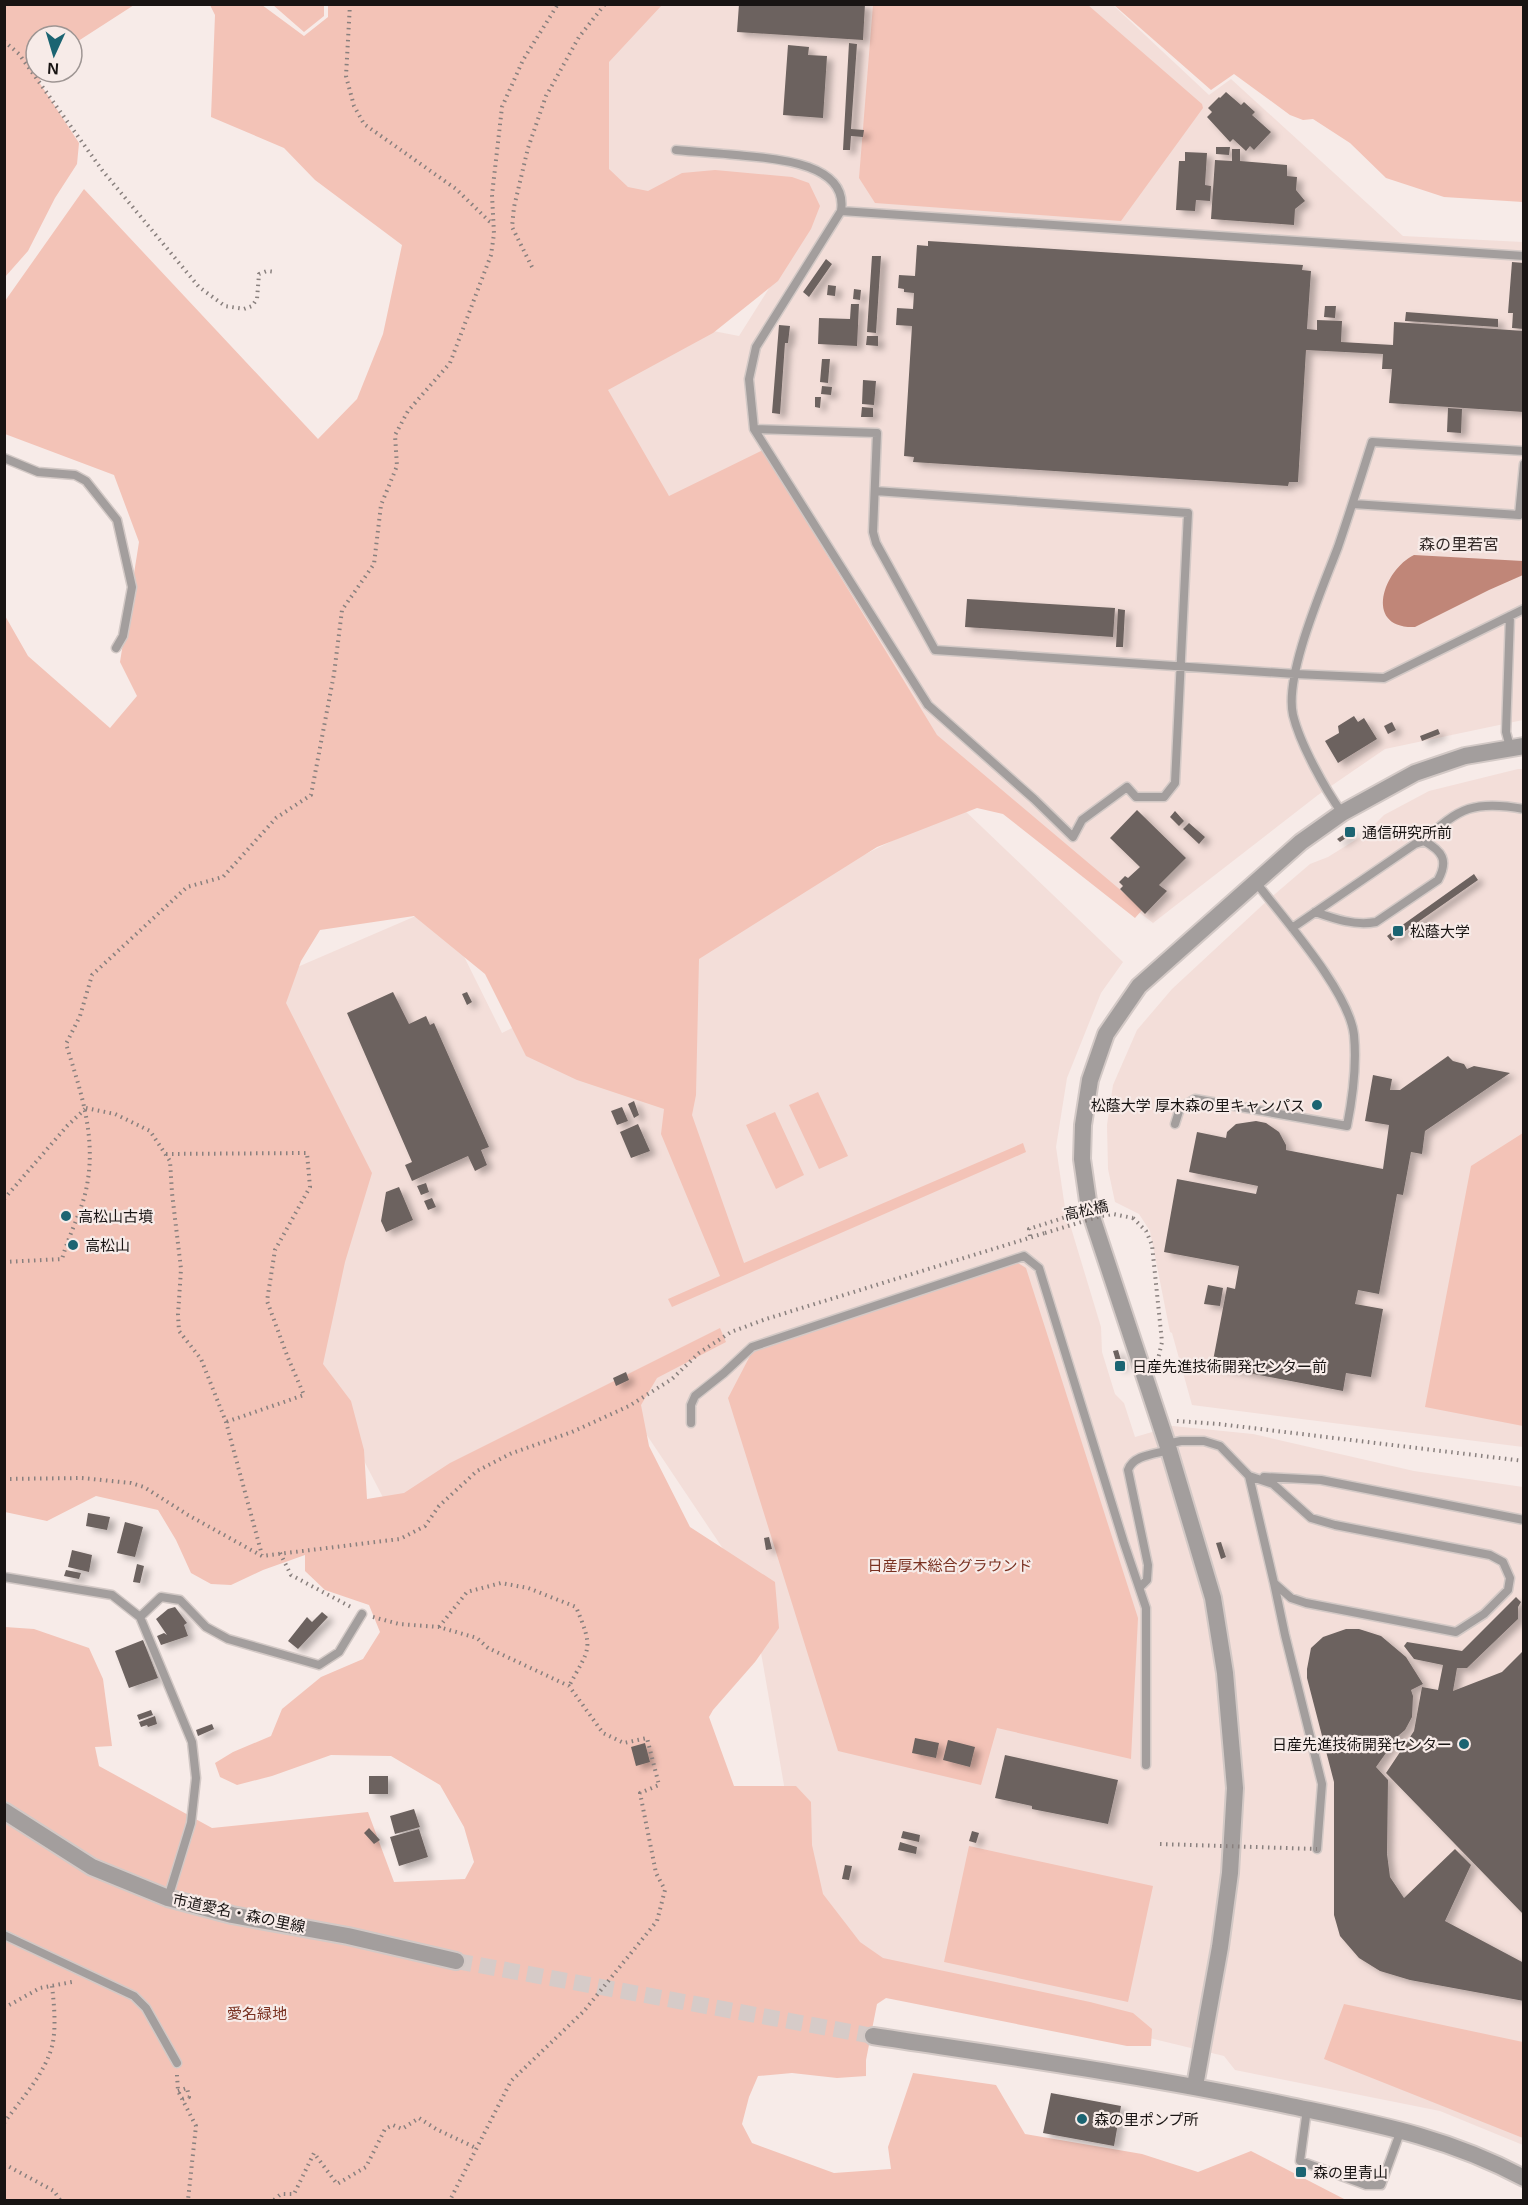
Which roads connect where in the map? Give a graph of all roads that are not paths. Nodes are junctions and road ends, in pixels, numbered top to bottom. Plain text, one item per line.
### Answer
1 (676, 150) dead end
2 (840, 210) junction
3 (1524, 256) edge
4 (754, 429) junction
5 (1524, 451) edge
6 (4, 458) edge
7 (1524, 464) edge
8 (875, 491) junction
9 (1353, 504) junction
10 (1524, 609) edge
11 (1510, 616) junction
12 (116, 648) dead end
13 (1181, 666) junction
14 (1295, 674) junction
15 (1517, 747) edge
16 (1524, 809) edge
17 (1342, 813) junction
18 (1424, 841) junction
19 (1255, 881) junction
20 (1316, 912) junction
21 (1292, 928) junction
22 (1175, 1124) dead end
23 (692, 1423) dead end
24 (1168, 1447) junction
25 (1249, 1476) junction
26 (1524, 1520) edge
27 (4, 1577) edge
28 (1274, 1583) junction
29 (1140, 1587) junction
30 (362, 1614) road end
31 (140, 1617) junction
32 (1146, 1765) dead end
33 (4, 1811) edge
34 (1317, 1849) road end
35 (168, 1898) junction
36 (4, 1935) edge
37 (456, 1961) tunnel mouth
38 (873, 2036) tunnel mouth
39 (177, 2063) road end
40 (1195, 2086) junction
41 (1308, 2109) junction
42 (1401, 2129) junction
43 (1524, 2178) edge

1 - 2 lane
2 - 3 lane
2 - 4 lane
4 - 8 lane
4 - 13 lane
5 - 9 lane
6 - 12 lane
7 - 9 lane
8 - 13 lane
8 - 13 lane
9 - 14 lane
10 - 11 lane
11 - 14 lane
11 - 15 lane
13 - 14 lane
14 - 17 lane
15 - 17 street
16 - 18 lane
17 - 19 street
18 - 20 lane
18 - 20 lane
19 - 21 lane
19 - 24 street
20 - 21 lane
21 - 22 lane
23 - 29 lane
24 - 25 lane
24 - 29 lane
24 - 40 street
25 - 26 lane
25 - 28 lane
25 - 28 lane
27 - 31 lane
28 - 34 lane
29 - 32 lane
30 - 31 lane
31 - 35 lane
33 - 35 street, 市道愛名・森の里線
35 - 37 street, 市道愛名・森の里線
36 - 39 lane
38 - 40 street
40 - 41 street
41 - 42 street
41 - 42 lane
42 - 43 street

